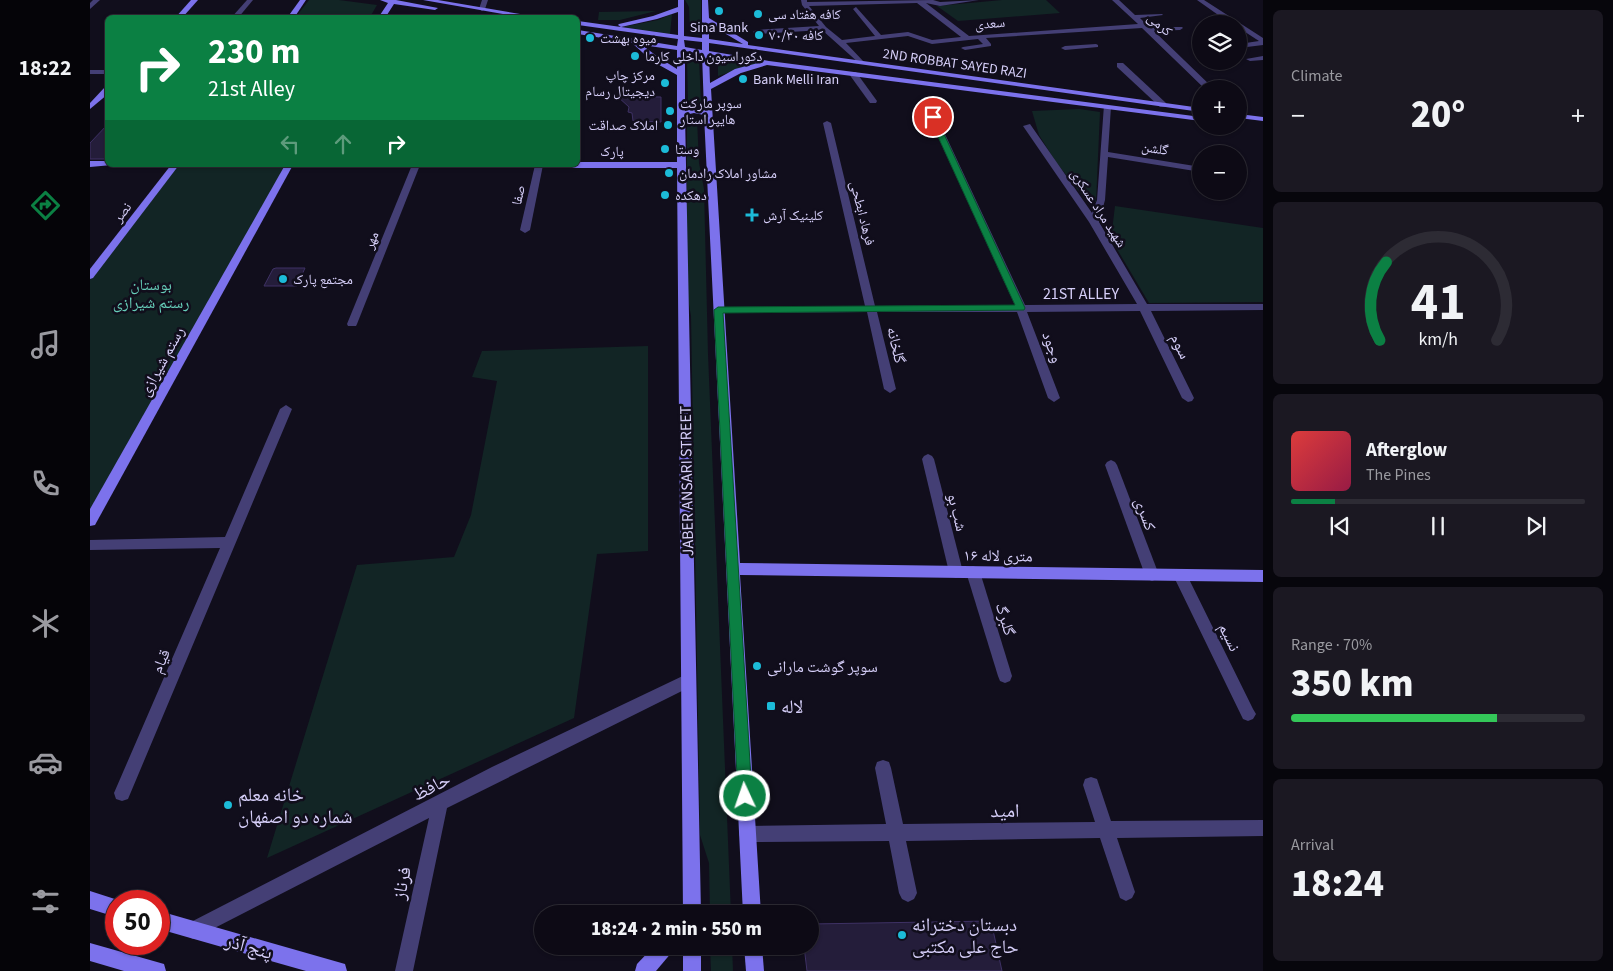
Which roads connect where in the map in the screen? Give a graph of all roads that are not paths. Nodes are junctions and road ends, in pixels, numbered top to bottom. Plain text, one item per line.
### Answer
1 (98, 0) edge
2 (195, 0) edge
3 (250, 0) edge
4 (303, 0) edge
5 (383, 0) edge
6 (426, 0) edge
7 (486, 0) edge
8 (681, 0) edge
9 (705, 0) edge
10 (976, 0) edge
11 (1115, 0) edge
12 (1200, 0) edge
13 (392, 1) edge
14 (919, 1) edge
15 (804, 2) edge
16 (90, 6) edge
17 (681, 8) junction
18 (482, 9) junction
19 (856, 9) dead end
20 (181, 15) edge
21 (237, 15) edge
22 (292, 15) edge
23 (383, 15) edge
24 (473, 15) edge
25 (521, 15) edge
26 (1160, 15) dead end
27 (1222, 15) edge
28 (1133, 17) junction
29 (705, 19) junction
30 (580, 23) edge
31 (606, 27) junction
32 (824, 28) junction
33 (1146, 28) junction
34 (1180, 28) dead end
35 (1086, 29) junction
36 (1263, 30) edge
37 (1247, 31) joint
38 (580, 32) edge
39 (756, 32) dead end
40 (681, 37) junction
41 (980, 37) junction
42 (880, 38) junction
43 (967, 38) junction
44 (635, 42) junction
45 (841, 42) junction
46 (1263, 42) edge
47 (1247, 45) edge
48 (1096, 46) junction
49 (706, 47) junction
50 (752, 47) junction
51 (965, 48) dead end
52 (1065, 48) dead end
53 (682, 49) junction
54 (1103, 53) dead end
55 (1263, 58) edge
56 (1250, 59) dead end
57 (860, 62) junction
58 (769, 63) junction
59 (1120, 65) dead end
60 (90, 72) edge
61 (105, 72) edge
62 (853, 74) junction
63 (682, 75) junction
64 (958, 76) junction
65 (1201, 80) edge
66 (956, 87) junction
67 (707, 88) junction
68 (105, 92) edge
69 (873, 101) dead end
70 (1163, 105) junction
71 (90, 107) edge
72 (1107, 107) junction
73 (1192, 109) edge
74 (708, 113) junction
75 (681, 114) junction
76 (933, 117) dead end
77 (1247, 117) edge
78 (1192, 118) edge
79 (1263, 119) edge
80 (827, 123) dead end
81 (1247, 125) edge
82 (1027, 126) dead end
83 (1263, 128) edge
84 (1104, 154) junction
85 (90, 164) edge
86 (105, 164) edge
87 (580, 165) edge
88 (681, 165) junction
89 (173, 167) edge
90 (289, 167) edge
91 (415, 167) edge
92 (539, 167) edge
93 (1192, 168) edge
94 (1094, 222) junction
95 (525, 230) dead end
96 (90, 276) edge
97 (1263, 307) edge
98 (1021, 308) junction
99 (1144, 308) junction
100 (872, 309) junction
101 (718, 310) junction
102 (352, 324) dead end
103 (890, 389) dead end
104 (1054, 398) dead end
105 (1188, 398) dead end
106 (286, 409) dead end
107 (928, 459) dead end
108 (1111, 465) dead end
109 (90, 521) edge
110 (229, 542) junction
111 (90, 545) edge
112 (732, 569) junction
113 (956, 572) junction
114 (973, 572) junction
115 (1152, 575) junction
116 (1180, 575) junction
117 (1263, 576) edge
118 (1005, 676) dead end
119 (689, 680) junction
120 (1248, 714) dead end
121 (883, 768) dead end
122 (1092, 785) dead end
123 (122, 794) dead end
124 (440, 804) junction
125 (1263, 828) edge
126 (1106, 830) junction
127 (896, 832) junction
128 (747, 834) junction
129 (1126, 892) dead end
130 (908, 893) dead end
131 (90, 900) edge
132 (105, 905) edge
133 (690, 905) edge
134 (751, 905) edge
135 (170, 923) edge
136 (193, 930) junction
137 (90, 952) edge
138 (658, 955) edge
139 (692, 955) edge
140 (754, 955) edge
141 (157, 971) edge
142 (338, 971) edge
143 (404, 971) edge
144 (644, 971) edge
145 (692, 971) edge
146 (755, 971) edge

1 - 16 street
2 - 20 main road
3 - 21 street
4 - 22 main road
5 - 13 main road
6 - 18 main road
7 - 18 street
8 - 17 main road, JABER ANSARI STREET
9 - 29 main road
10 - 14 street
11 - 28 street, کرمی
12 - 27 street
13 - 23 main road
13 - 24 main road
14 - 15 street
14 - 43 street
15 - 32 street
17 - 31 main road
17 - 40 main road, JABER ANSARI STREET
18 - 25 main road
19 - 42 street
26 - 28 street
28 - 33 street, کرمی
29 - 49 main road
29 - 50 main road
30 - 31 main road
31 - 40 main road
32 - 39 street
32 - 45 street
33 - 34 street, سعدی
33 - 35 street, سعدی
33 - 65 street, کرمی
35 - 41 street, سعدی
35 - 48 street
36 - 37 street
37 - 46 street
38 - 44 main road
40 - 49 main road
40 - 53 main road, JABER ANSARI STREET
41 - 43 street, سعدی
41 - 51 street
42 - 43 street, سعدی
42 - 45 street, سعدی
44 - 53 main road
44 - 63 main road
45 - 57 street
46 - 47 street
48 - 52 street
48 - 54 street
49 - 50 main road, 2ND ROBBAT SAYED RAZI
49 - 53 main road
49 - 58 main road, 2ND ROBBAT SAYED RAZI
49 - 67 main road
50 - 57 main road, 2ND ROBBAT SAYED RAZI
53 - 63 main road, JABER ANSARI STREET
55 - 56 street
57 - 64 main road, 2ND ROBBAT SAYED RAZI
58 - 62 main road, 2ND ROBBAT SAYED RAZI
58 - 67 main road
59 - 70 street
60 - 61 street
62 - 66 main road, 2ND ROBBAT SAYED RAZI
62 - 69 street
63 - 75 main road, JABER ANSARI STREET
64 - 66 main road
64 - 70 main road, 2ND ROBBAT SAYED RAZI
66 - 72 main road, 2ND ROBBAT SAYED RAZI
67 - 74 main road
68 - 71 main road
70 - 73 main road, 2ND ROBBAT SAYED RAZI
72 - 78 main road, 2ND ROBBAT SAYED RAZI
72 - 84 street
74 - 75 main road
74 - 101 main road
75 - 88 main road, JABER ANSARI STREET
76 - 98 street, وجود
77 - 79 main road
80 - 100 street, فرهاد ابطحی
81 - 83 main road
82 - 94 street, شهید مراد عسکری
84 - 93 street, گلشن
84 - 94 street
85 - 86 main road
87 - 88 main road, پارک
88 - 119 main road, JABER ANSARI STREET
89 - 96 main road, نصر
90 - 109 main road, رستم شیرازی
91 - 102 street, مهر
92 - 95 street, صفا
94 - 99 street, شهید مراد عسکری
97 - 99 street, 21ST ALLEY
98 - 99 street, 21ST ALLEY
98 - 100 street, 21ST ALLEY
98 - 104 street, وجود
99 - 105 street, سوم
100 - 101 street, 21ST ALLEY
100 - 103 street, گلخانه
101 - 112 main road
106 - 110 street, قیام
107 - 113 street, شب بو
108 - 115 street, کسری
110 - 111 street
110 - 123 street, قیام
112 - 113 main road, ۱۶ متری لاله
112 - 128 main road
113 - 114 main road, ۱۶ متری لاله
114 - 115 main road, ۱۶ متری لاله
114 - 118 street, گلبرگ
115 - 116 main road, ۱۶ متری لاله
116 - 117 main road, ۱۶ متری لاله
116 - 120 street, نسیم
119 - 124 street, حافظ
119 - 133 main road, JABER ANSARI STREET
121 - 127 street
122 - 126 street
124 - 136 street, حافظ
124 - 143 street, فرناز
125 - 126 street, امید
126 - 127 street, امید
126 - 129 street
127 - 128 street, امید
127 - 130 street
128 - 134 main road
131 - 132 main road
135 - 136 main road, پنج آذر
136 - 142 main road, پنج آذر
137 - 141 main road
138 - 144 main road
139 - 145 main road
140 - 146 main road

